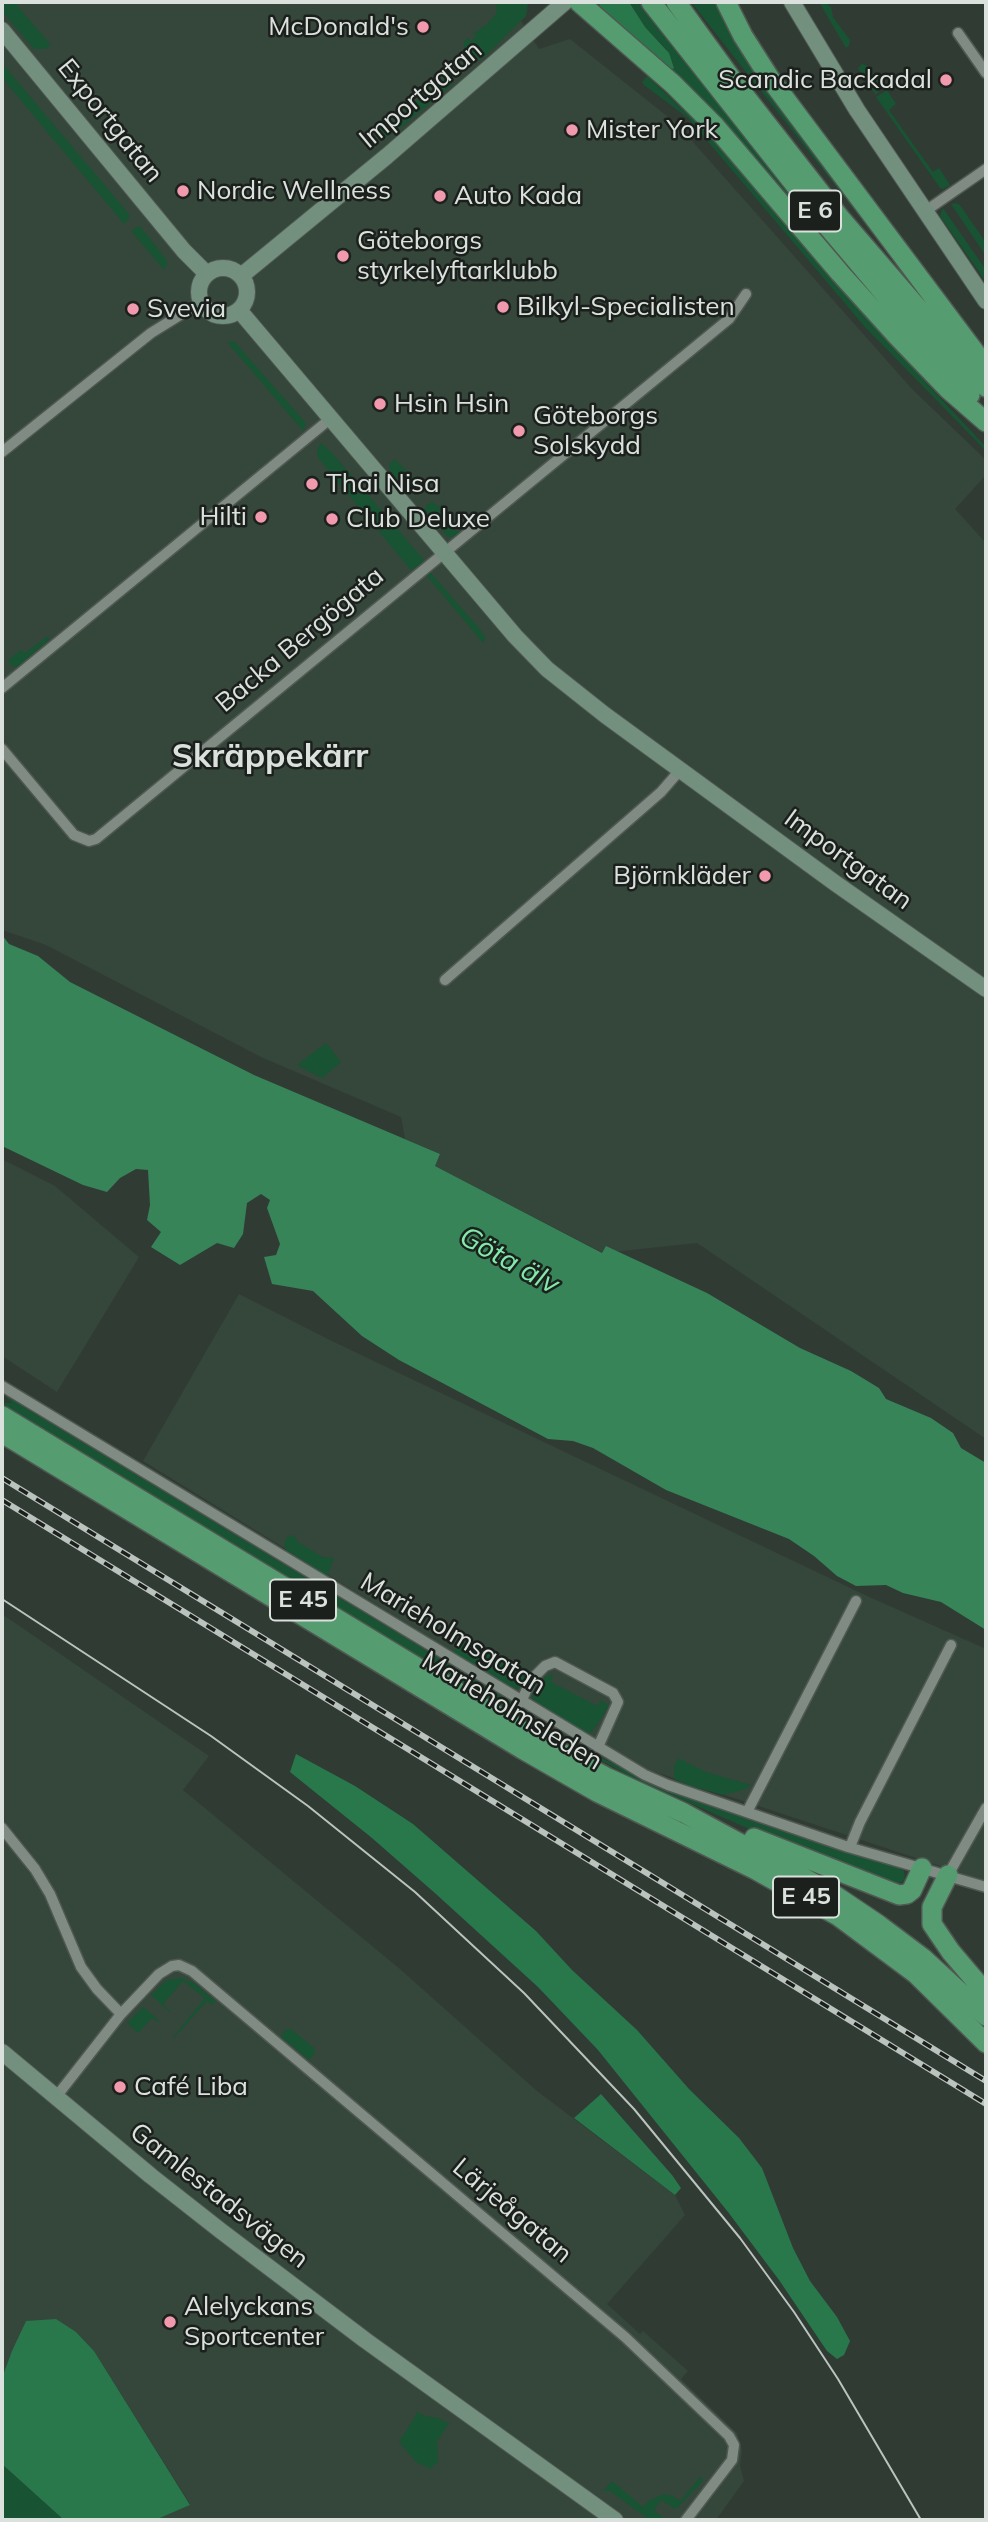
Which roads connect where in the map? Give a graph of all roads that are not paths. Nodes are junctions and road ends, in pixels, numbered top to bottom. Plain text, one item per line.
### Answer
1 (565, 2) edge
2 (579, 2) edge
3 (651, 2) edge
4 (676, 2) edge
5 (726, 2) edge
6 (792, 2) edge
7 (2, 30) edge
8 (958, 33) dead end
9 (986, 74) edge
10 (986, 169) edge
11 (924, 212) junction
12 (207, 274) junction
13 (241, 276) junction
14 (746, 294) dead end
15 (986, 301) edge
16 (201, 302) junction
17 (239, 310) junction
18 (986, 367) edge
19 (986, 387) edge
20 (986, 414) edge
21 (330, 419) junction
22 (986, 422) edge
23 (2, 452) edge
24 (444, 552) junction
25 (2, 688) edge
26 (2, 749) edge
27 (681, 769) junction
28 (445, 980) dead end
29 (986, 989) edge
30 (2, 1386) edge
31 (2, 1416) edge
32 (2, 1433) edge
33 (856, 1601) dead end
34 (951, 1645) dead end
35 (521, 1702) junction
36 (598, 1747) junction
37 (986, 1808) edge
38 (747, 1812) junction
39 (684, 1814) junction
40 (2, 1828) edge
41 (850, 1847) junction
42 (922, 1868) junction
43 (948, 1875) junction
44 (986, 1887) edge
45 (986, 1993) edge
46 (121, 2014) junction
47 (986, 2016) edge
48 (986, 2043) edge
49 (2, 2052) edge
50 (55, 2097) junction
51 (615, 2520) edge
52 (686, 2520) edge

1 - 13 street, Importgatan
2 - 22 highway
3 - 20 highway, E 6
4 - 19 highway, E 6
5 - 18 highway
6 - 11 street
7 - 12 street, Exportgatan
8 - 9 street
10 - 11 street
11 - 15 street
12 - 13 street
12 - 16 street
13 - 17 street
14 - 24 street
16 - 17 street
16 - 23 street
17 - 21 street, Importgatan
21 - 24 street, Importgatan
21 - 25 street
24 - 26 street, Backa Bergögata
24 - 27 street, Importgatan
27 - 28 street
27 - 29 street, Importgatan
30 - 35 street, Marieholmsgatan
31 - 39 highway, Marieholmsleden / E 45
32 - 48 highway, Marieholmsleden / E 45
33 - 38 street
34 - 41 street
35 - 36 street, Marieholmsgatan
35 - 36 street
36 - 38 street, Marieholmsgatan
37 - 43 street
38 - 41 street, Marieholmsgatan
39 - 42 highway
39 - 47 highway, Marieholmsleden / E 45
40 - 46 street
41 - 42 street, Marieholmsgatan
42 - 43 street, Marieholmsgatan
43 - 44 street, Marieholmsgatan
43 - 45 highway
46 - 50 street
46 - 52 street, Lärjeågatan
49 - 50 street, Gamlestadsvägen
50 - 51 street, Gamlestadsvägen

